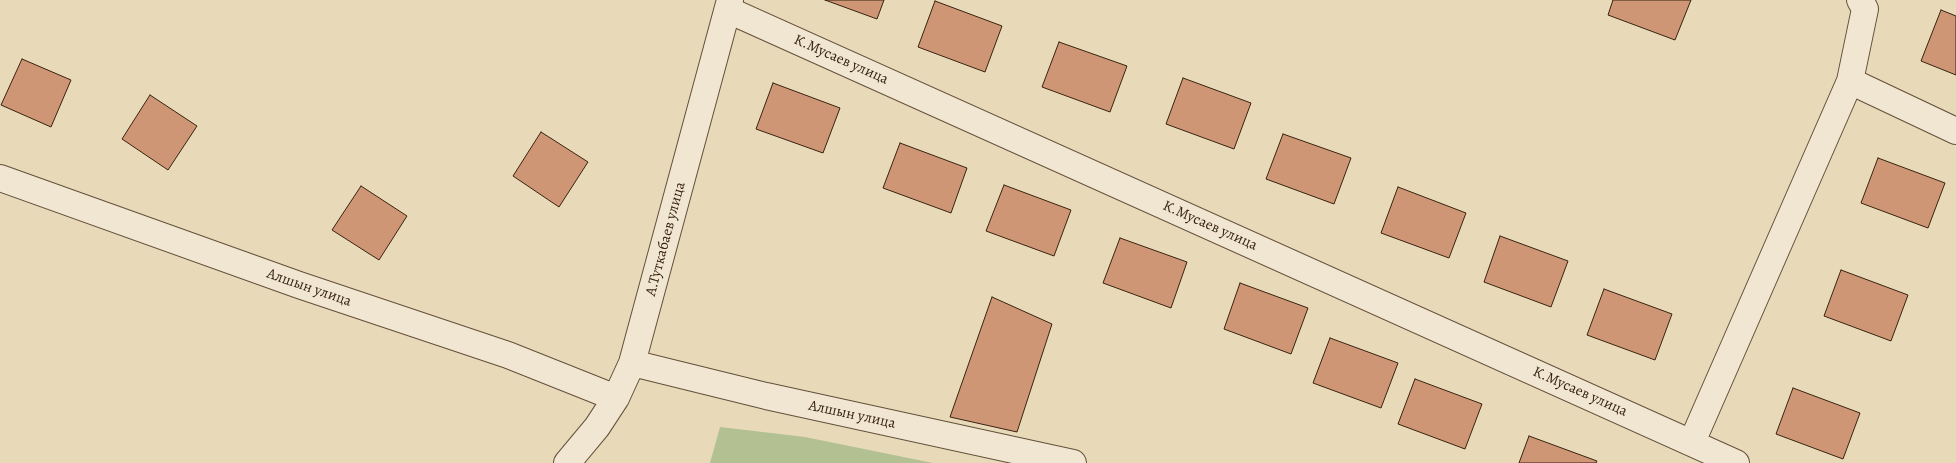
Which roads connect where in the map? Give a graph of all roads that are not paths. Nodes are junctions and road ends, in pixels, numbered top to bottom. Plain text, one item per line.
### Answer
1 (1860, 0) edge
2 (729, 5) edge
3 (1850, 81) junction
4 (1956, 131) edge
5 (0, 178) edge
6 (632, 363) junction
7 (616, 398) junction
8 (1692, 442) junction
9 (567, 463) edge
10 (1072, 463) edge
11 (1736, 463) edge

1 - 3 street
2 - 6 street, А.Туткабаев улица
2 - 8 street, К.Мусаев улица
3 - 4 street
3 - 8 street
5 - 7 street, Алшын улица
6 - 7 street, А.Туткабаев улица
6 - 10 street, Алшын улица
7 - 9 street, А.Туткабаев улица
8 - 11 street, К.Мусаев улица

